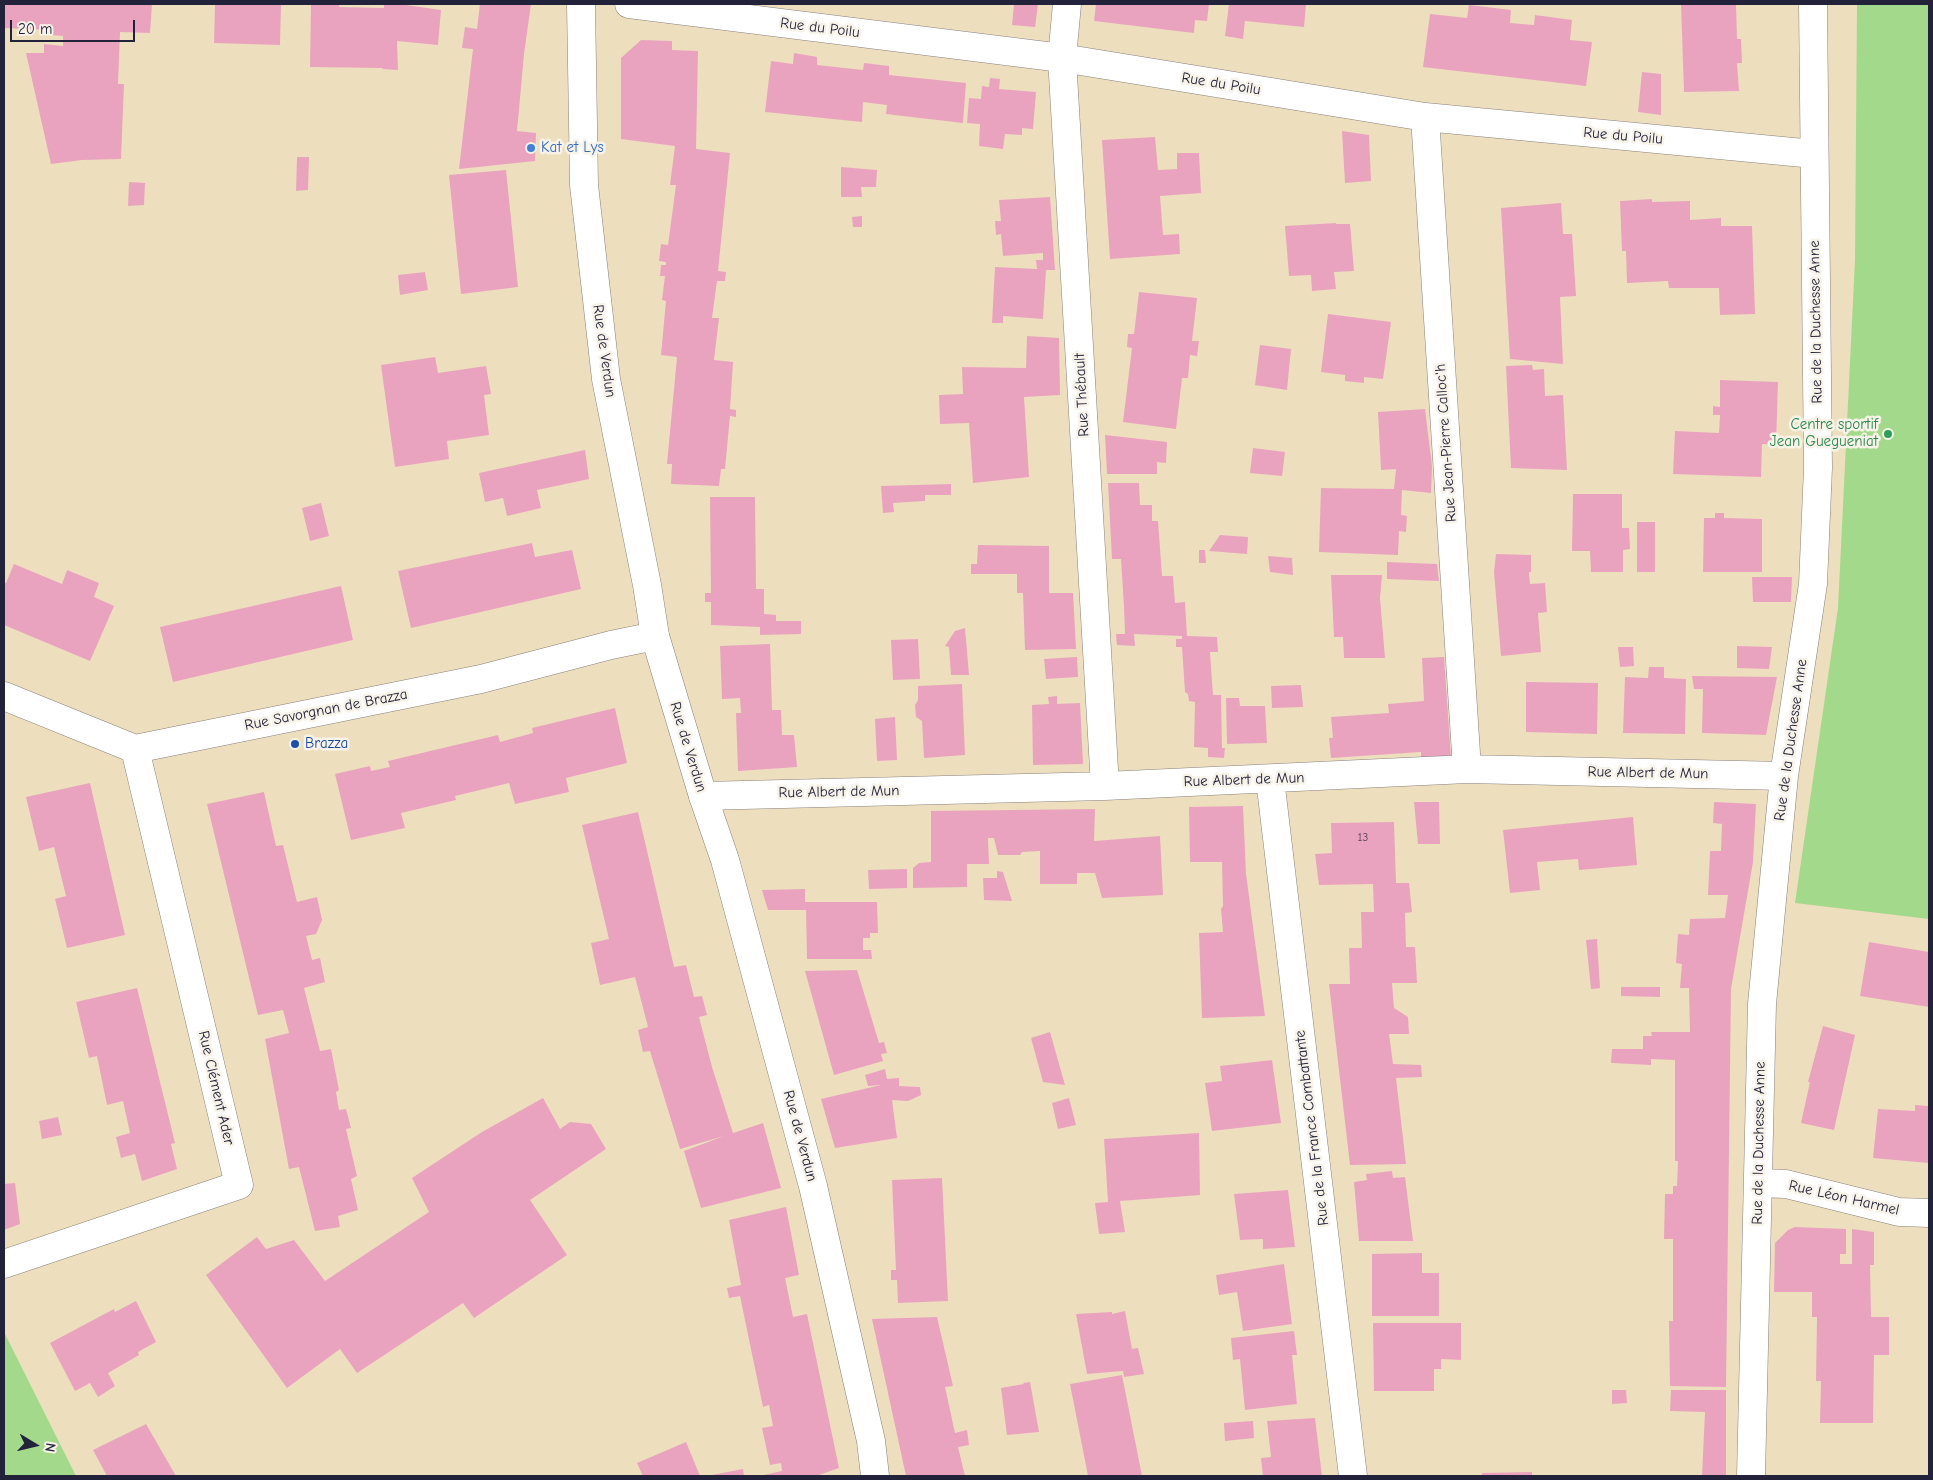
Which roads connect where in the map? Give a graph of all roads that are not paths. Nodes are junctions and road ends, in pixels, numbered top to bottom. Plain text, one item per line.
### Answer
1 (581, 4) edge
2 (630, 4) edge
3 (1067, 4) edge
4 (1813, 4) edge
5 (1062, 58) junction
6 (1425, 117) junction
7 (1814, 154) junction
8 (655, 636) junction
9 (4, 696) edge
10 (135, 749) junction
11 (1467, 769) junction
12 (1784, 776) junction
13 (1270, 779) junction
14 (1105, 786) junction
15 (703, 796) junction
16 (1758, 1183) junction
17 (1929, 1214) edge
18 (4, 1264) edge
19 (876, 1476) edge
20 (1353, 1476) edge
21 (1751, 1476) edge

1 - 8 street, Rue de Verdun
2 - 5 street, Rue du Poilu
3 - 5 street, Rue Thébault
4 - 7 street, Rue de la Duchesse Anne
5 - 6 street, Rue du Poilu
5 - 14 street, Rue Thébault
6 - 7 street, Rue du Poilu
6 - 11 street, Rue Jean-Pierre Calloc'h
7 - 12 street, Rue de la Duchesse Anne
8 - 10 street, Rue Savorgnan de Brazza
8 - 15 street, Rue de Verdun
9 - 10 street
10 - 18 street, Rue Clément Ader
11 - 12 street, Rue Albert de Mun
11 - 13 street, Rue Albert de Mun
12 - 16 street, Rue de la Duchesse Anne
13 - 14 street, Rue Albert de Mun
13 - 20 street, Rue de la France Combattante
14 - 15 street, Rue Albert de Mun
15 - 19 street, Rue de Verdun
16 - 17 street, Rue Léon Harmel
16 - 21 street, Rue de la Duchesse Anne

